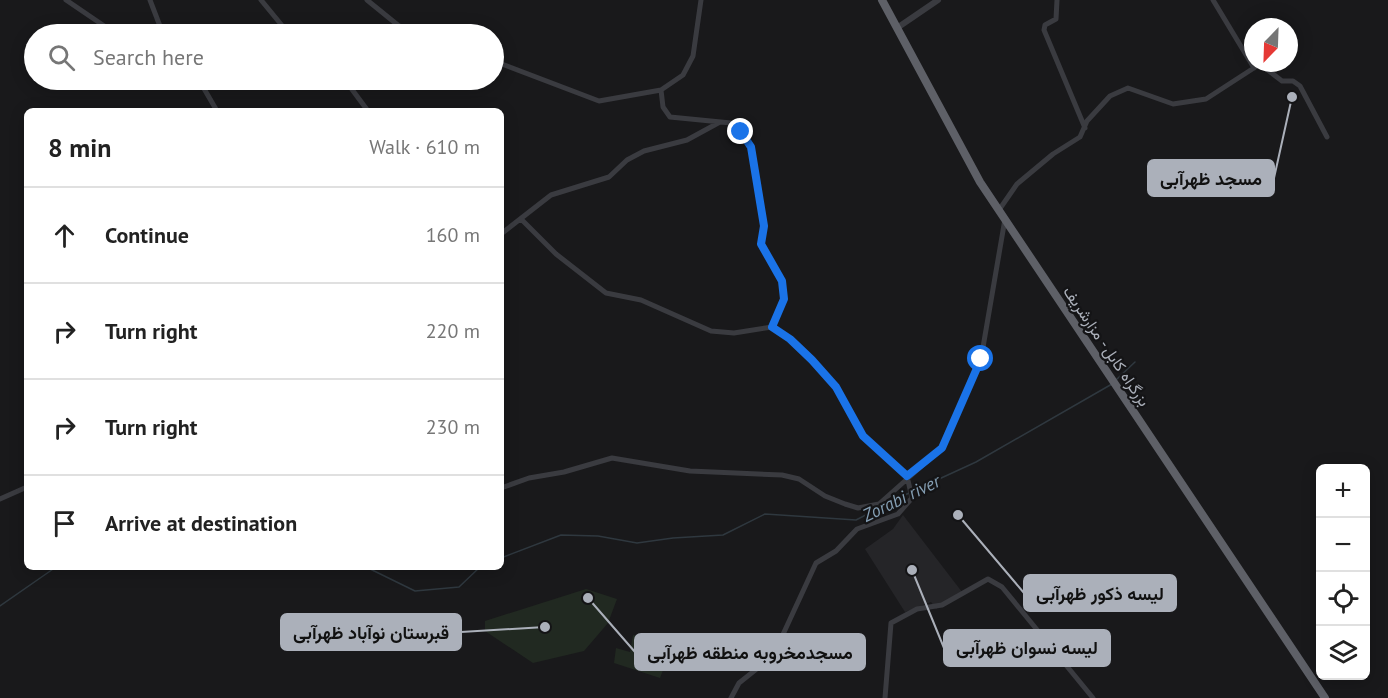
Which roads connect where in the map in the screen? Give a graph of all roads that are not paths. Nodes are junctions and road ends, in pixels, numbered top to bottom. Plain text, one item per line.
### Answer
1 (66, 0) edge
2 (150, 0) edge
3 (261, 0) edge
4 (367, 0) edge
5 (701, 0) edge
6 (882, 0) edge
7 (938, 0) edge
8 (1057, 0) edge
9 (1213, 0) edge
10 (101, 24) edge
11 (159, 24) edge
12 (281, 24) edge
13 (397, 24) edge
14 (897, 28) junction
15 (1244, 51) edge
16 (504, 65) edge
17 (1248, 72) edge
18 (1270, 72) edge
19 (205, 90) edge
20 (352, 90) edge
21 (661, 90) junction
22 (215, 108) edge
23 (366, 108) edge
24 (721, 122) junction
25 (1085, 128) junction
26 (1327, 137) dead end
27 (999, 210) junction
28 (521, 219) junction
29 (1005, 219) junction
30 (504, 232) edge
31 (772, 327) junction
32 (907, 476) junction
33 (504, 487) edge
34 (24, 488) edge
35 (0, 499) edge
36 (731, 698) edge
37 (885, 698) edge
38 (1093, 698) edge
39 (1325, 698) edge

1 - 10 street
2 - 11 street
3 - 12 street
4 - 13 street
5 - 21 street
6 - 14 highway, بزرگراه کابل - مزارشریف
7 - 14 street
8 - 25 street
9 - 15 street
14 - 27 highway, بزرگراه کابل - مزارشریف
16 - 21 street
17 - 25 street
18 - 26 street
19 - 22 street
20 - 23 street
21 - 24 street
24 - 28 street
24 - 31 street
25 - 27 street
27 - 29 highway, بزرگراه کابل - مزارشریف
28 - 30 street
28 - 31 street
29 - 32 street
29 - 39 highway, بزرگراه کابل - مزارشریف
31 - 32 street
32 - 33 street
32 - 36 street
34 - 35 street
37 - 38 street

